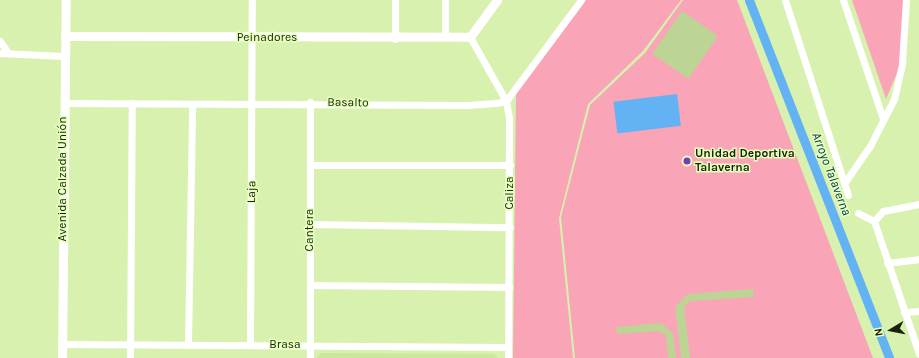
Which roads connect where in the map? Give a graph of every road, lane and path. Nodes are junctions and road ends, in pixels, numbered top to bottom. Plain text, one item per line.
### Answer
1 (66, 0) edge
2 (252, 0) edge
3 (395, 0) edge
4 (445, 0) edge
5 (497, 0) edge
6 (581, 0) edge
7 (785, 0) edge
8 (843, 0) edge
9 (906, 0) edge
10 (65, 36) junction
11 (445, 37) junction
12 (470, 37) junction
13 (253, 38) junction
14 (395, 39) junction
15 (0, 41) edge
16 (0, 53) edge
17 (8, 53) junction
18 (64, 56) junction
19 (506, 101) junction
20 (310, 102) junction
21 (64, 103) junction
22 (132, 103) junction
23 (192, 104) junction
24 (252, 104) junction
25 (883, 119) junction
26 (310, 165) junction
27 (510, 165) junction
28 (845, 182) junction
29 (848, 196) dead end
30 (919, 204) edge
31 (858, 213) dead end
32 (874, 221) junction
33 (310, 224) junction
34 (510, 227) junction
35 (919, 259) edge
36 (887, 263) junction
37 (310, 285) junction
38 (510, 287) junction
39 (919, 311) edge
40 (904, 312) junction
41 (62, 344) junction
42 (130, 345) junction
43 (188, 345) junction
44 (250, 345) junction
45 (310, 346) junction
46 (508, 347) junction
47 (919, 354) edge
48 (62, 358) edge
49 (130, 358) edge
50 (310, 358) edge
51 (508, 358) edge

1 - 10 street, Avenida Calzada Unión
2 - 13 street, Laja
3 - 14 street
4 - 11 street
5 - 12 street
6 - 19 street
7 - 28 street
8 - 25 street
9 - 25 street
10 - 13 street, Peinadores
10 - 18 street, Avenida Calzada Unión
11 - 12 street, Peinadores
11 - 14 street, Peinadores
12 - 19 street, Caliza
13 - 14 street, Peinadores
13 - 24 street, Laja
15 - 17 street
16 - 17 street
17 - 18 street
18 - 21 street, Avenida Calzada Unión
19 - 20 street, Basalto
19 - 27 street, Caliza
20 - 24 street, Basalto
20 - 26 street, Cantera
21 - 22 street, Basalto
21 - 41 street, Avenida Calzada Unión
22 - 23 street, Basalto
22 - 42 street
23 - 24 street, Basalto
23 - 43 street
24 - 44 street, Laja
25 - 28 street
26 - 27 street
26 - 33 street, Cantera
27 - 34 street, Caliza
28 - 29 street
30 - 32 street
31 - 32 street
32 - 36 street
33 - 34 street
33 - 37 street, Cantera
34 - 38 street, Caliza
35 - 36 street
36 - 40 street
37 - 38 street
37 - 45 street, Cantera
38 - 46 street, Caliza
39 - 40 street
40 - 47 street
41 - 42 street, Brasa
41 - 48 street, Avenida Calzada Unión
42 - 43 street, Brasa
42 - 49 street
43 - 44 street, Brasa
44 - 45 street, Brasa
45 - 46 street, Brasa
45 - 50 street, Cantera
46 - 51 street, Caliza

